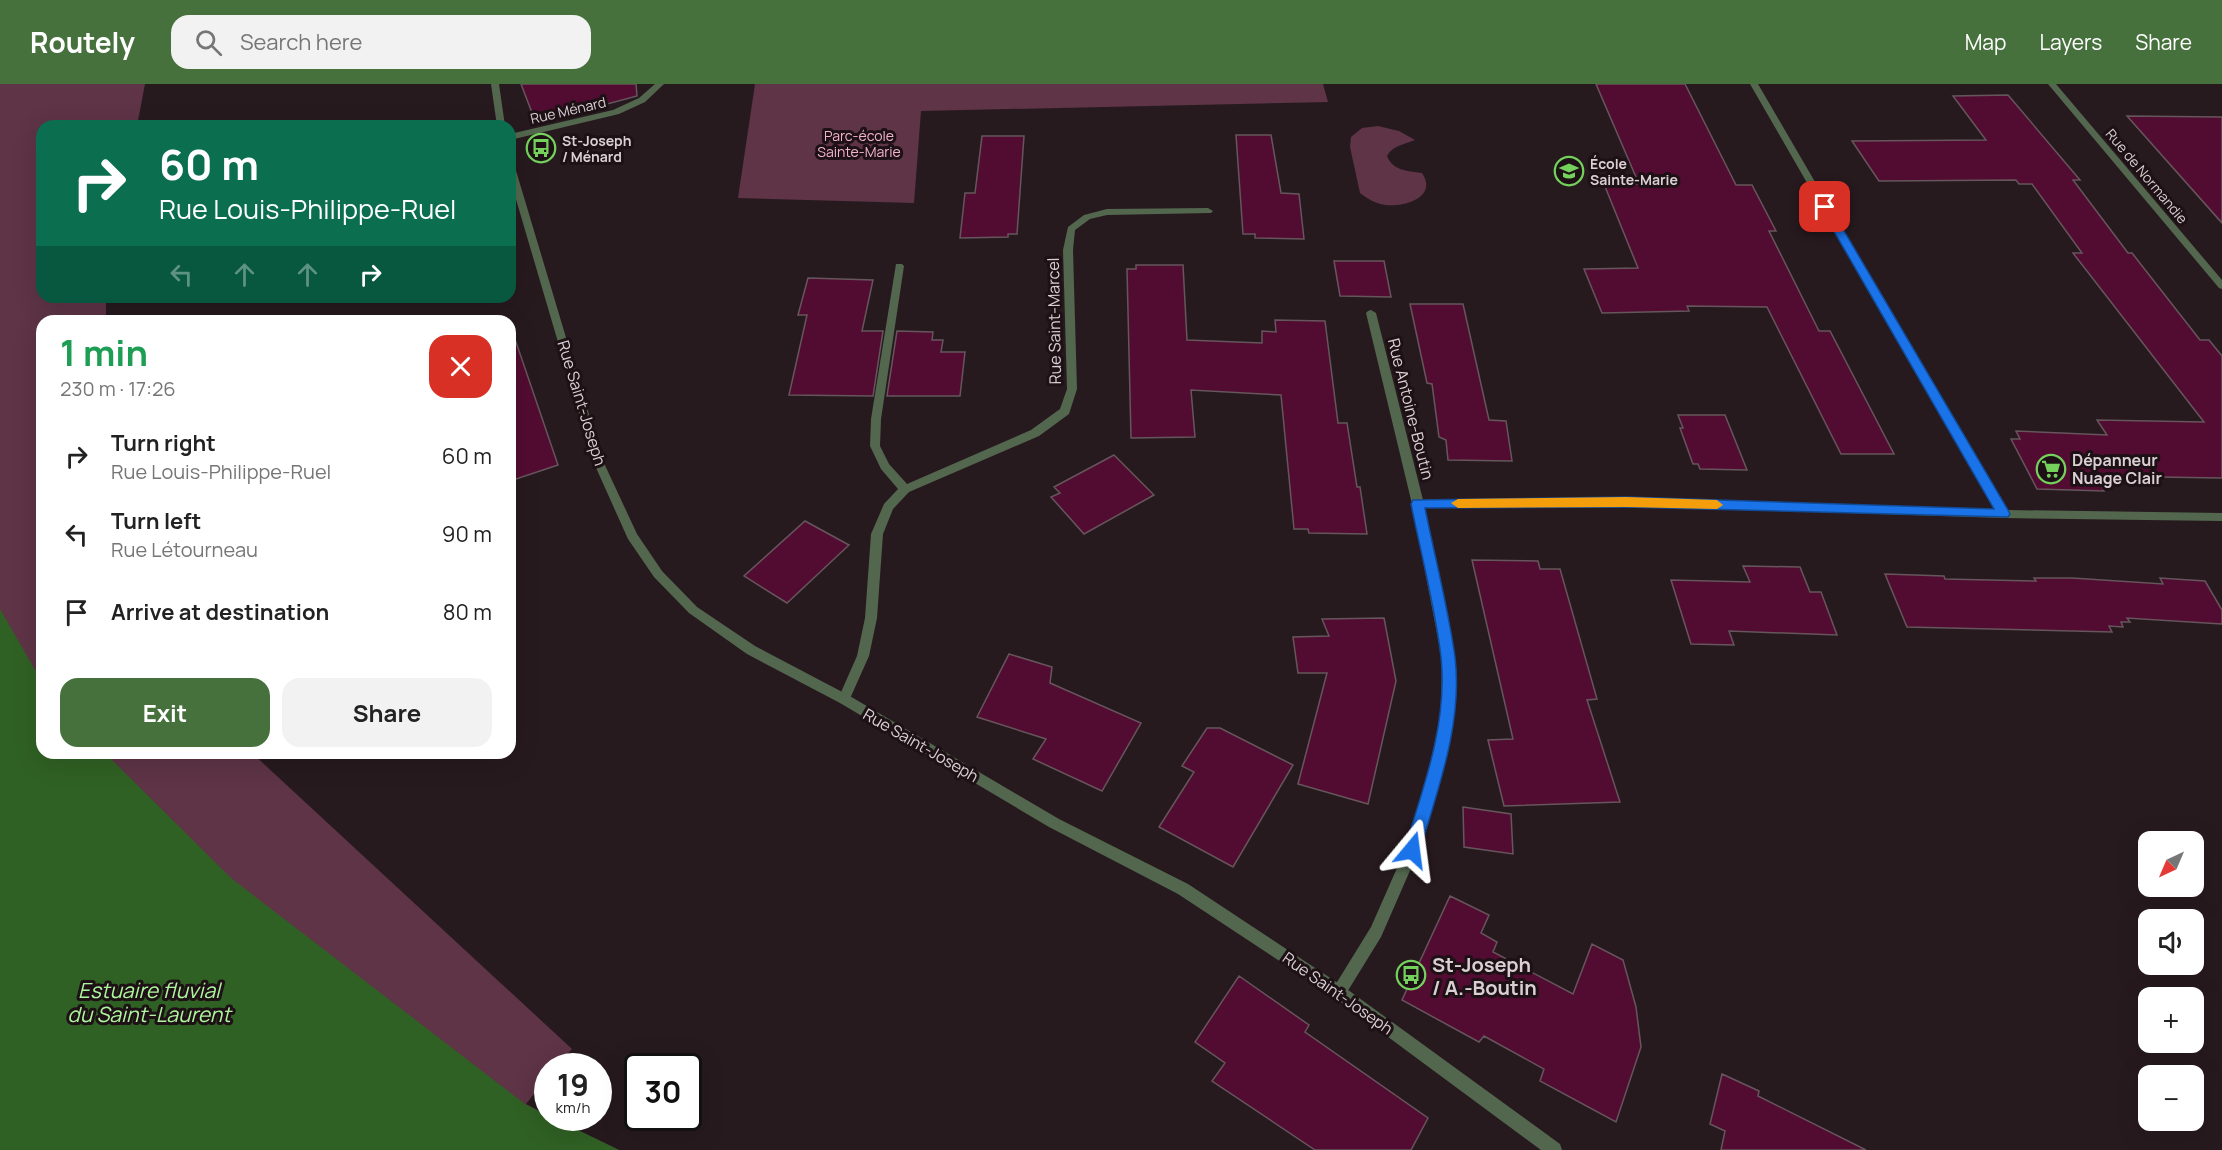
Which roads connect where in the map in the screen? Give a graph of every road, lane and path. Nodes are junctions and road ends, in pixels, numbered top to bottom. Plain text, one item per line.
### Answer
1 (495, 84) edge
2 (660, 84) edge
3 (1754, 84) edge
4 (2052, 84) edge
5 (500, 120) edge
6 (516, 136) edge
7 (516, 184) edge
8 (1208, 211) dead end
9 (899, 266) dead end
10 (2222, 286) edge
11 (1371, 313) dead end
12 (905, 489) junction
13 (1418, 504) junction
14 (2003, 514) junction
15 (2222, 517) edge
16 (844, 699) junction
17 (1339, 992) junction
18 (1554, 1150) edge

1 - 5 street
2 - 6 street, Rue Ménard
3 - 14 street
4 - 10 street, Rue de Normandie
7 - 16 street, Rue Saint-Joseph
8 - 12 street, Rue Saint-Marcel
9 - 12 street
11 - 13 street, Rue Antoine-Boutin
12 - 16 street, Rue Saint-Marcel
13 - 14 street
13 - 17 street, Rue Antoine-Boutin
14 - 15 street
16 - 17 street, Rue Saint-Joseph
17 - 18 street, Rue Saint-Joseph

